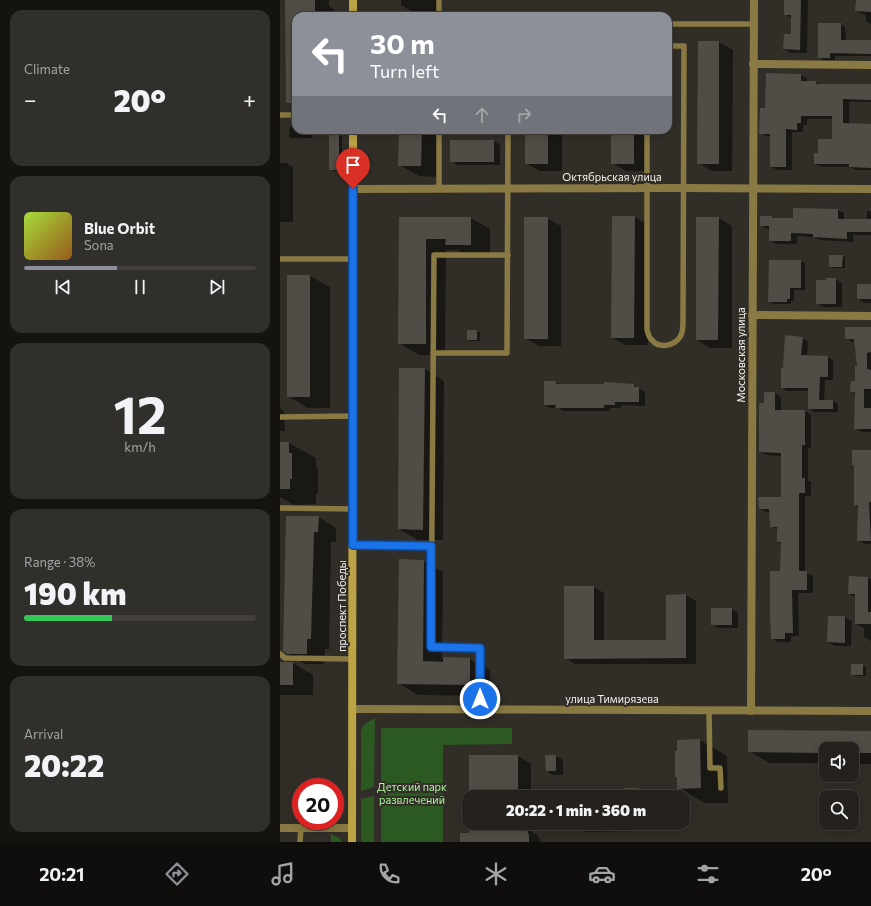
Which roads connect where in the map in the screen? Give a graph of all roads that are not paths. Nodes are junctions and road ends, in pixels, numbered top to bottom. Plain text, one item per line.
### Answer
1 (353, 0) edge
2 (439, 0) edge
3 (754, 0) edge
4 (353, 12) edge
5 (439, 12) edge
6 (672, 24) edge
7 (754, 24) junction
8 (672, 46) edge
9 (753, 64) junction
10 (871, 65) edge
11 (280, 115) edge
12 (292, 115) edge
13 (353, 134) edge
14 (439, 134) edge
15 (508, 134) edge
16 (647, 134) edge
17 (508, 188) junction
18 (647, 188) junction
19 (684, 188) junction
20 (753, 188) junction
21 (353, 189) junction
22 (439, 189) junction
23 (871, 189) edge
24 (508, 255) junction
25 (280, 259) edge
26 (353, 259) junction
27 (752, 315) junction
28 (871, 316) edge
29 (433, 353) junction
30 (353, 416) junction
31 (280, 417) edge
32 (280, 508) edge
33 (353, 509) junction
34 (353, 545) junction
35 (431, 546) junction
36 (280, 654) edge
37 (352, 659) junction
38 (352, 709) junction
39 (480, 710) junction
40 (709, 710) junction
41 (751, 710) junction
42 (871, 711) edge
43 (721, 788) dead end
44 (280, 828) edge
45 (292, 828) edge
46 (344, 828) edge
47 (352, 828) junction
48 (300, 830) edge
49 (300, 842) edge
50 (352, 842) edge

1 - 4 main road
2 - 5 lane
3 - 7 street, Московская улица
6 - 7 lane
7 - 9 street, Московская улица
8 - 19 lane
9 - 10 street
9 - 20 street, Московская улица
11 - 12 lane
13 - 21 main road, проспект Победы
14 - 22 lane
15 - 17 lane
16 - 18 lane
17 - 18 street, Октябрьская улица
17 - 22 street, Октябрьская улица
17 - 24 lane
18 - 19 street, Октябрьская улица
18 - 19 lane
19 - 20 street, Октябрьская улица
20 - 23 street, Октябрьская улица
20 - 27 street, Московская улица
21 - 22 street, Октябрьская улица
21 - 26 main road, проспект Победы
24 - 29 lane
24 - 29 lane
25 - 26 lane
26 - 30 main road, проспект Победы
27 - 28 street
27 - 41 street, Московская улица
29 - 35 lane
30 - 31 lane
30 - 33 main road, проспект Победы
32 - 33 lane
33 - 34 main road, проспект Победы
34 - 35 lane
34 - 37 main road, проспект Победы
35 - 39 lane
36 - 37 lane
37 - 38 main road, проспект Победы
38 - 39 street, улица Тимирязева
38 - 47 main road, проспект Победы
39 - 40 street, улица Тимирязева
40 - 41 street, улица Тимирязева
40 - 43 lane
41 - 42 street, улица Тимирязева
44 - 45 street
46 - 47 street
47 - 50 main road, проспект Победы
48 - 49 lane

